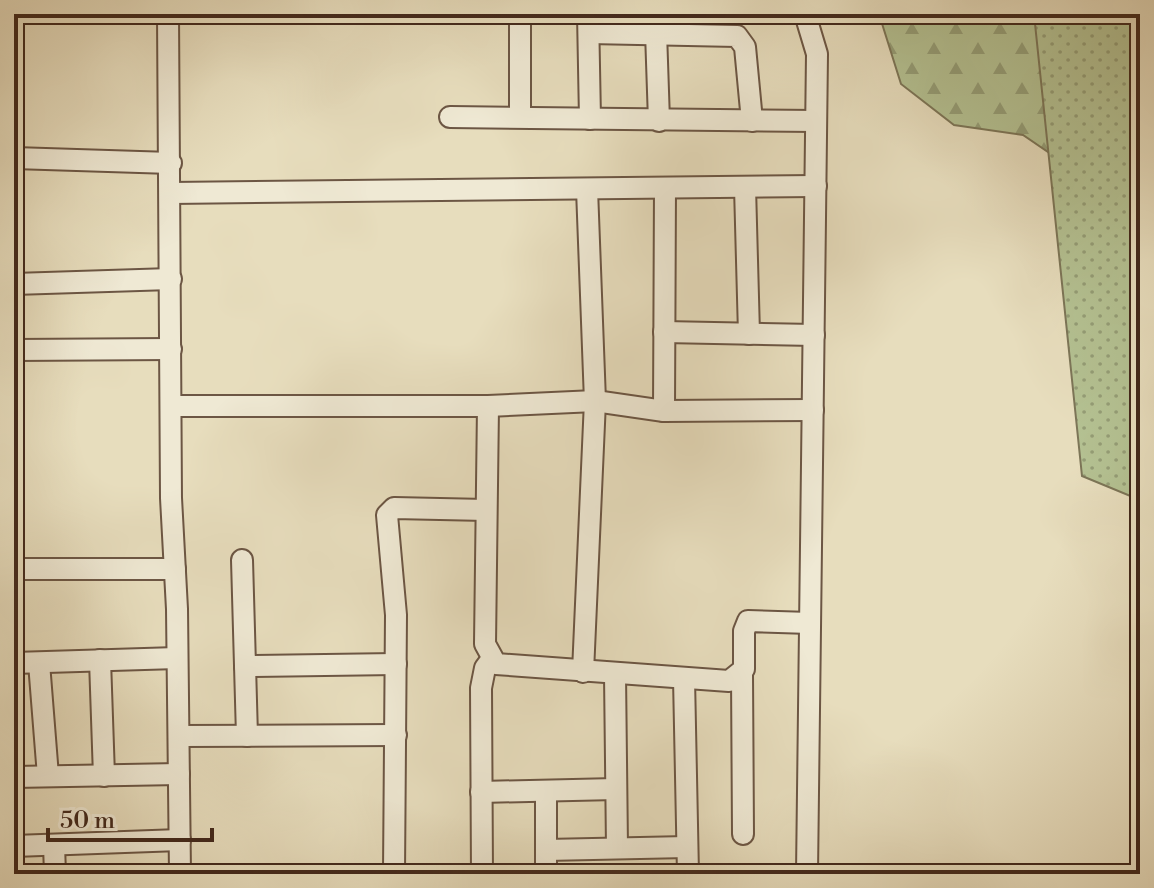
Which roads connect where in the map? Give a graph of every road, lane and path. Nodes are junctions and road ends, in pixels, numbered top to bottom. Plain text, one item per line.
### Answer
1 (168, 14) edge
2 (520, 14) edge
3 (805, 14) edge
4 (588, 23) edge
5 (656, 32) junction
6 (450, 117) dead end
7 (520, 117) junction
8 (590, 119) junction
9 (659, 121) junction
10 (752, 121) junction
11 (816, 121) junction
12 (14, 158) edge
13 (171, 163) junction
14 (816, 186) junction
15 (745, 187) junction
16 (665, 188) junction
17 (587, 189) junction
18 (171, 193) junction
19 (171, 279) junction
20 (14, 284) edge
21 (664, 332) junction
22 (749, 334) junction
23 (814, 335) junction
24 (171, 349) junction
25 (14, 350) edge
26 (595, 401) junction
27 (171, 406) junction
28 (488, 406) junction
29 (813, 410) junction
30 (664, 411) junction
31 (486, 510) junction
32 (242, 560) dead end
33 (14, 569) edge
34 (175, 569) junction
35 (810, 623) junction
36 (177, 658) junction
37 (100, 660) junction
38 (491, 660) junction
39 (14, 663) edge
40 (39, 663) junction
41 (396, 664) junction
42 (245, 666) junction
43 (583, 672) junction
44 (615, 674) junction
45 (742, 674) junction
46 (684, 678) junction
47 (396, 735) junction
48 (179, 736) junction
49 (247, 736) junction
50 (179, 774) junction
51 (48, 776) junction
52 (104, 776) junction
53 (14, 777) edge
54 (616, 789) junction
55 (546, 791) junction
56 (481, 792) junction
57 (743, 834) dead end
58 (180, 840) junction
59 (54, 845) junction
60 (14, 846) edge
61 (687, 847) junction
62 (617, 848) junction
63 (546, 850) junction
64 (55, 874) edge
65 (180, 874) edge
66 (394, 874) edge
67 (482, 874) edge
68 (546, 874) edge
69 (688, 874) edge
70 (807, 874) edge

1 - 13 street
2 - 7 street
3 - 11 street
4 - 5 street
4 - 8 street
5 - 9 street
5 - 10 street
6 - 7 street
7 - 8 street
8 - 9 street
9 - 10 street
10 - 11 street
11 - 14 street
12 - 13 street
13 - 18 street
14 - 15 street
14 - 23 street
15 - 16 street
15 - 22 street
16 - 17 street
16 - 21 street
17 - 18 street
17 - 26 street
18 - 19 street
19 - 20 street
19 - 24 street
21 - 22 street
21 - 30 street
22 - 23 street
23 - 29 street
24 - 25 street
24 - 27 street
26 - 28 street
26 - 30 street
26 - 43 street
27 - 28 street
27 - 34 street
28 - 31 street
29 - 30 street
29 - 35 street
31 - 38 street
31 - 41 street
32 - 42 street
33 - 34 street
34 - 36 street
35 - 45 street
35 - 70 street
36 - 37 street
36 - 48 street
37 - 40 street
37 - 52 street
38 - 43 street
38 - 56 street
39 - 40 street
40 - 51 street
41 - 42 street
41 - 47 street
42 - 49 street
43 - 44 street
44 - 46 street
44 - 54 street
45 - 46 street
45 - 57 street
46 - 61 street
47 - 49 street
47 - 66 street
48 - 49 street
48 - 50 street
50 - 52 street
50 - 58 street
51 - 52 street
51 - 53 street
54 - 55 street
54 - 62 street
55 - 56 street
55 - 63 street
56 - 67 street
58 - 59 street
58 - 65 street
59 - 60 street
59 - 64 street
61 - 62 street
61 - 69 street
62 - 63 street
63 - 68 street

